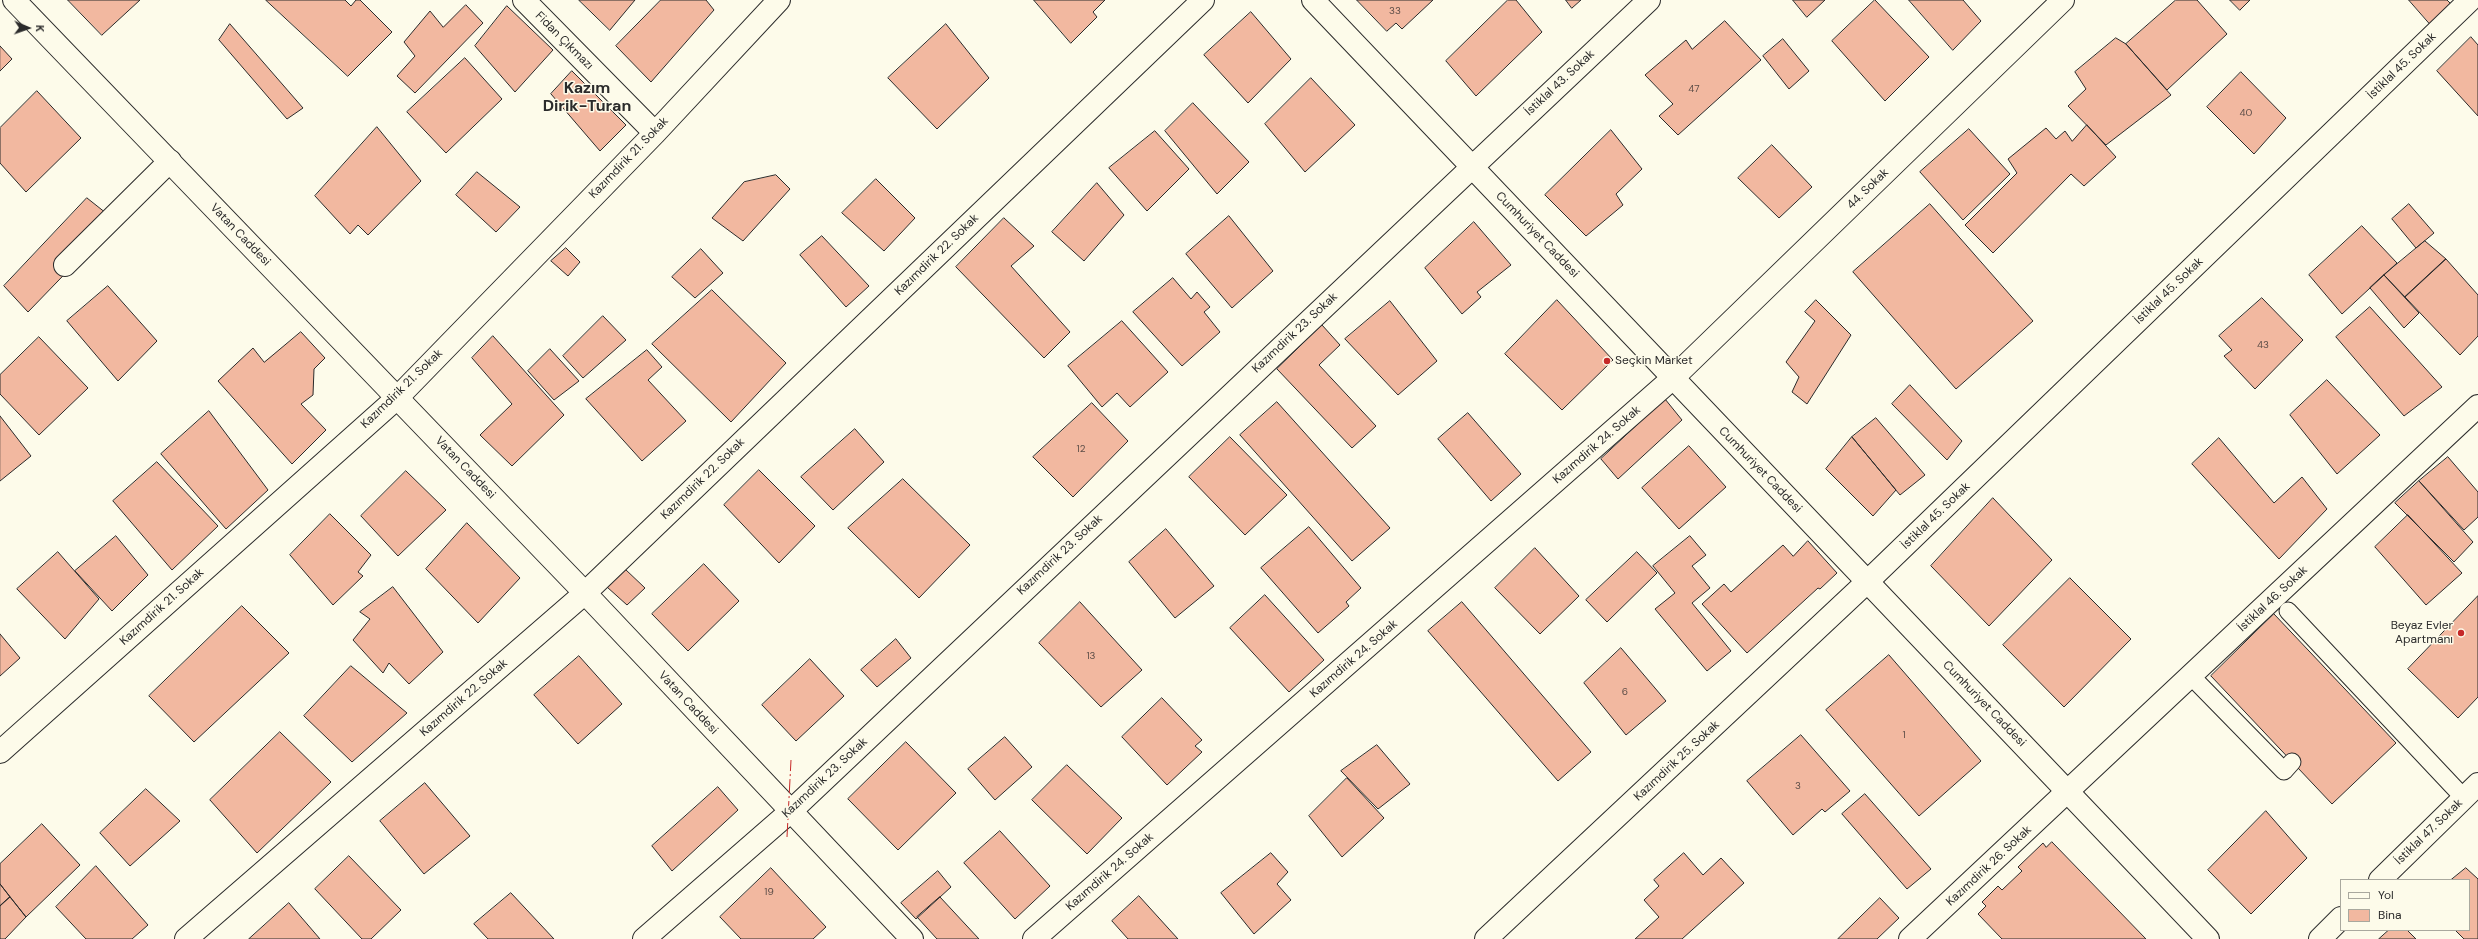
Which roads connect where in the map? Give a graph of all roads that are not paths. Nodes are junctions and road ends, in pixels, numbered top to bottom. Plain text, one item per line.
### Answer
1 (14, 0) edge
2 (524, 0) edge
3 (779, 0) edge
4 (1203, 0) edge
5 (1313, 0) edge
6 (1649, 0) edge
7 (2063, 0) edge
8 (2470, 0) edge
9 (655, 133) junction
10 (170, 161) junction
11 (1471, 166) junction
12 (64, 265) dead end
13 (1673, 378) junction
14 (397, 398) junction
15 (2478, 406) edge
16 (1867, 582) junction
17 (585, 593) junction
18 (2288, 611) dead end
19 (2191, 676) junction
20 (0, 752) edge
21 (2292, 762) dead end
22 (2471, 791) edge
23 (2068, 792) junction
24 (791, 811) junction
25 (2381, 879) edge
26 (2340, 919) edge
27 (186, 939) edge
28 (644, 939) edge
29 (912, 939) edge
30 (1034, 939) edge
31 (1486, 939) edge
32 (1910, 939) edge
33 (2208, 939) edge
34 (2320, 939) edge

1 - 10 street, Vatan Caddesi
2 - 9 street, Fidan Çıkmazı
3 - 9 street, Kazımdirik 21. Sokak
4 - 17 street, Kazımdirik 22. Sokak
5 - 11 street, Cumhuriyet Caddesi
6 - 11 street, İstiklal 43. Sokak
7 - 13 street, 44. Sokak
8 - 16 street, İstiklal 45. Sokak
9 - 14 street, Kazımdirik 21. Sokak
10 - 12 street
10 - 14 street, Vatan Caddesi
11 - 13 street, Cumhuriyet Caddesi
11 - 24 street, Kazımdirik 23. Sokak
13 - 16 street, Cumhuriyet Caddesi
13 - 30 street, Kazımdirik 24. Sokak
14 - 17 street, Vatan Caddesi
14 - 20 street, Kazımdirik 21. Sokak
15 - 19 street, İstiklal 46. Sokak
16 - 23 street, Cumhuriyet Caddesi
16 - 31 street, Kazımdirik 25. Sokak
17 - 24 street, Vatan Caddesi
17 - 27 street, Kazımdirik 22. Sokak
18 - 22 lane
19 - 21 lane
19 - 23 street, İstiklal 46. Sokak
22 - 25 street, İstiklal 47. Sokak
23 - 32 street, Kazımdirik 26. Sokak
23 - 33 street, Cumhuriyet Caddesi
24 - 28 street, Kazımdirik 23. Sokak
24 - 29 street, Vatan Caddesi
26 - 34 street

